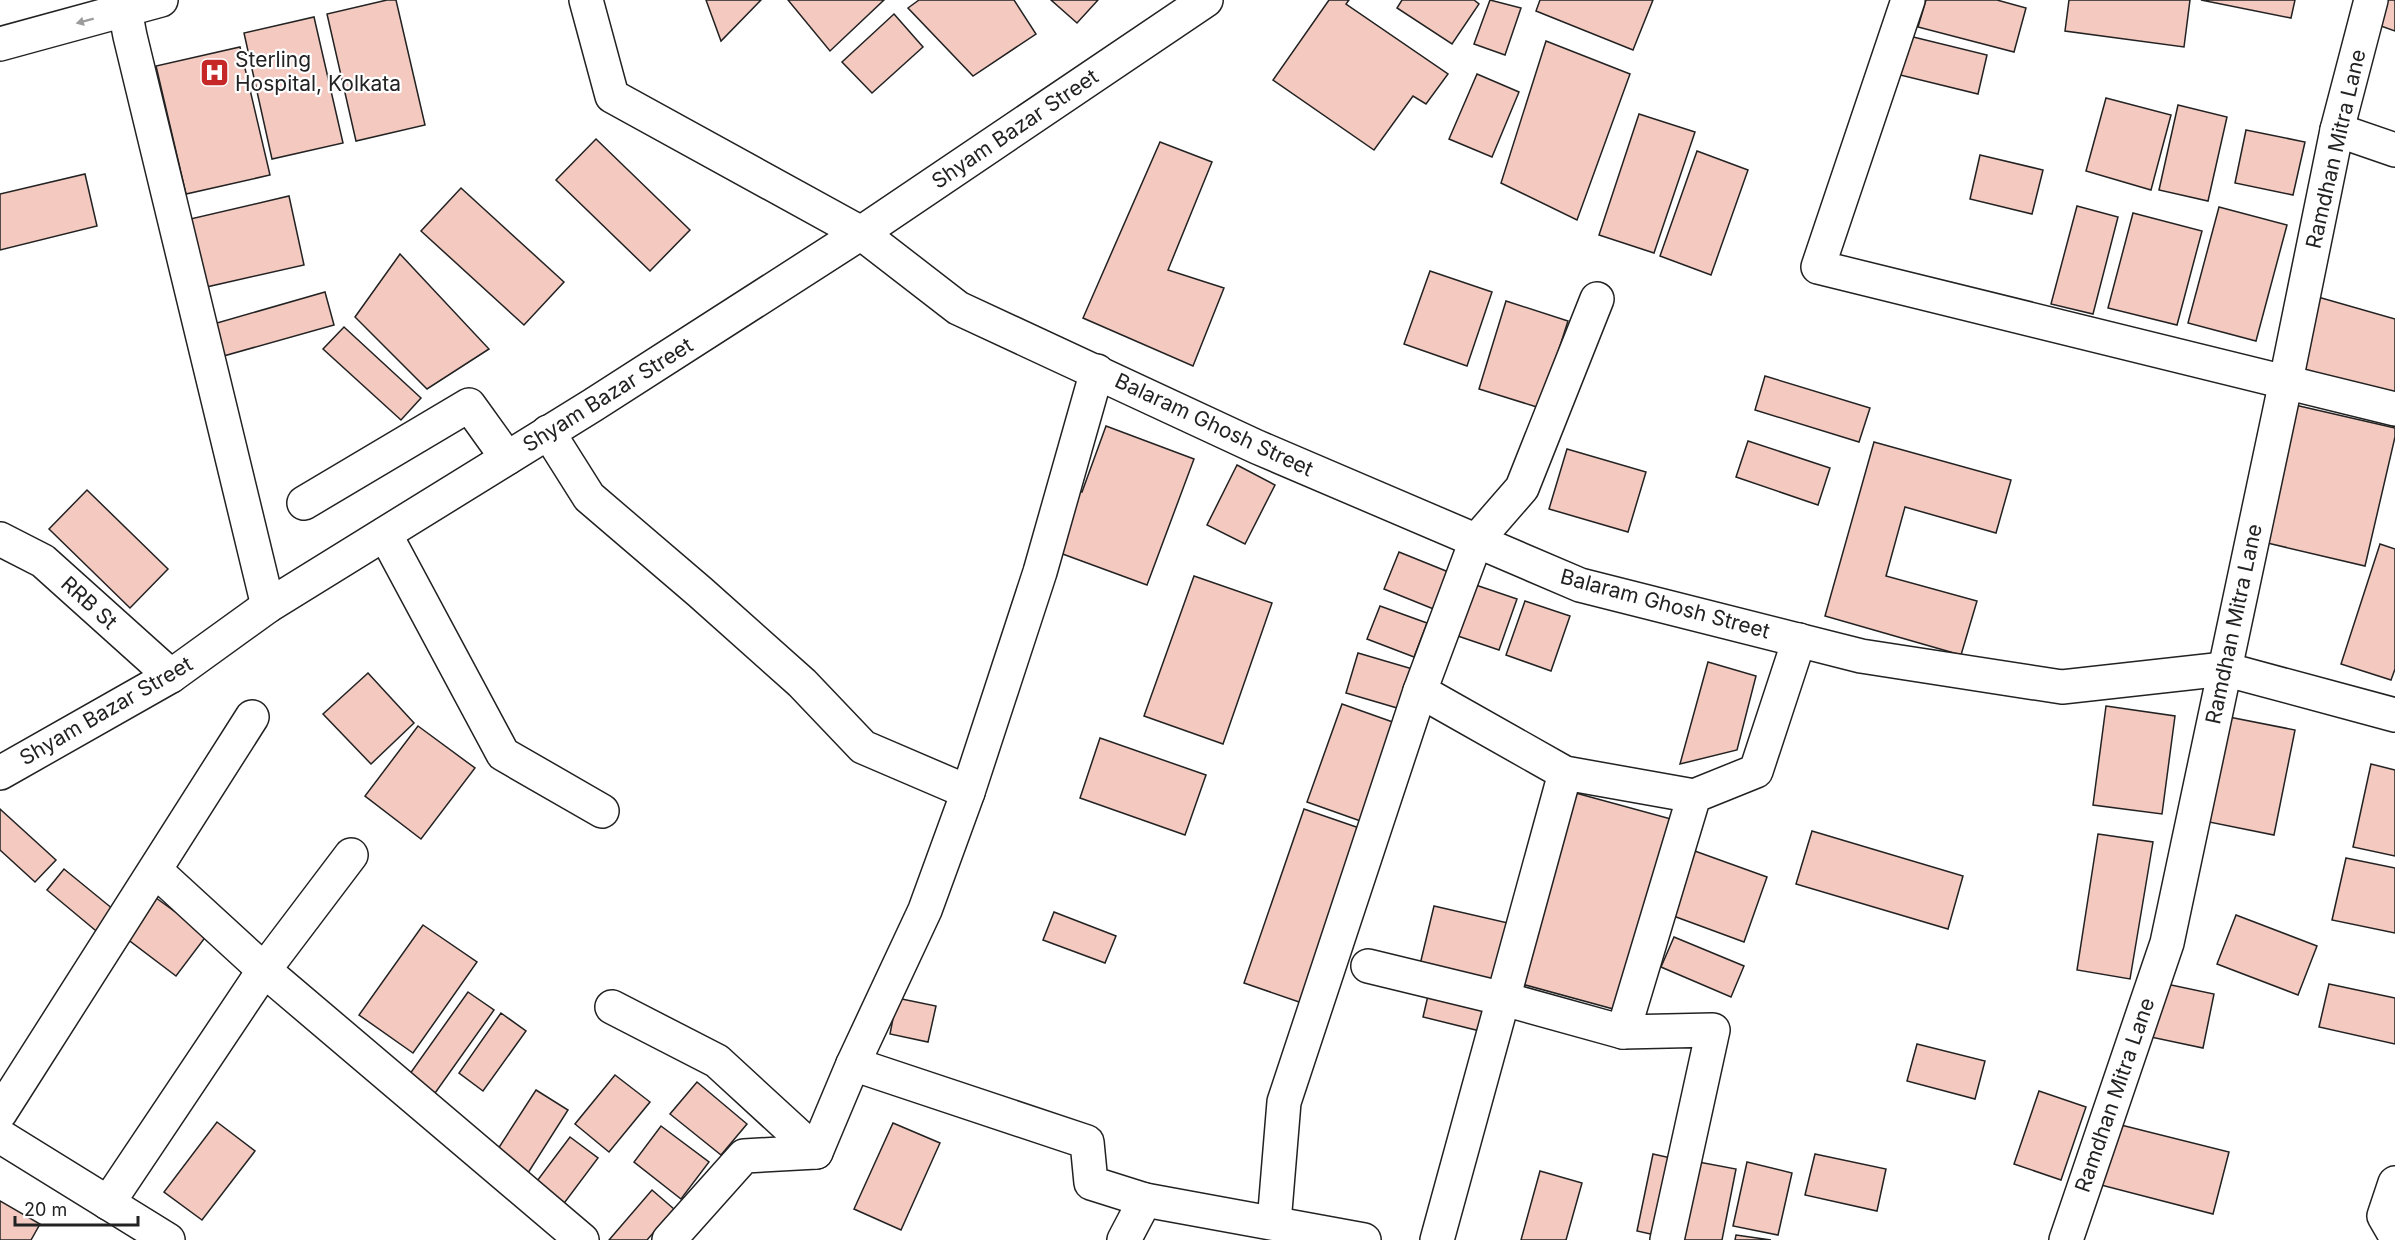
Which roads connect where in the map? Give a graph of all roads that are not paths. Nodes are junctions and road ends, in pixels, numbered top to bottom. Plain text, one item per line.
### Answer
1 (161, 0) edge
2 (586, 0) edge
3 (1206, 0) edge
4 (1908, 0) edge
5 (2371, 0) edge
6 (124, 5) edge
7 (0, 44) edge
8 (2337, 130) junction
9 (2395, 150) edge
10 (861, 233) junction
11 (1597, 299) dead end
12 (1097, 371) junction
13 (2286, 381) junction
14 (2395, 409) edge
15 (548, 432) junction
16 (507, 458) junction
17 (304, 502) dead end
18 (385, 534) junction
19 (0, 539) edge
20 (1476, 541) junction
21 (268, 606) junction
22 (1799, 640) junction
23 (2224, 669) junction
24 (171, 676) junction
25 (1420, 691) junction
26 (2395, 715) edge
27 (252, 717) dead end
28 (0, 773) edge
29 (1565, 773) junction
30 (968, 792) junction
31 (1694, 796) junction
32 (602, 811) dead end
33 (351, 855) dead end
34 (156, 871) junction
35 (1368, 966) dead end
36 (264, 970) junction
37 (1504, 999) junction
38 (612, 1007) dead end
39 (1623, 1032) junction
40 (853, 1064) junction
41 (0, 1113) edge
42 (0, 1136) edge
43 (816, 1152) junction
44 (2395, 1183) edge
45 (1145, 1200) junction
46 (108, 1203) junction
47 (1274, 1223) junction
48 (2395, 1235) edge
49 (168, 1240) edge
50 (582, 1240) edge
51 (669, 1240) edge
52 (1124, 1240) edge
53 (1364, 1240) edge
54 (1437, 1240) edge
55 (1668, 1240) edge
56 (2066, 1240) edge

1 - 6 street
2 - 10 street, Balaram Ghosh Street
3 - 10 street, Shyam Bazar Street
4 - 13 street
5 - 8 street, Ramdhan Mitra Lane
6 -> 7 street
6 - 21 street
8 - 9 street
8 - 13 street, Ramdhan Mitra Lane
10 - 12 street, Balaram Ghosh Street
10 - 15 street, Shyam Bazar Street
11 - 20 street
12 - 20 street, Balaram Ghosh Street
12 - 30 street
13 - 14 street
13 - 23 street, Ramdhan Mitra Lane
15 - 16 street, Shyam Bazar Street
15 - 30 street
16 - 17 street
16 - 18 street, Shyam Bazar Street
18 - 21 street, Shyam Bazar Street
18 - 32 street
19 - 24 street, RRB St
20 - 22 street, Balaram Ghosh Street
20 - 25 street
21 - 24 street, Shyam Bazar Street
22 - 23 street, Balaram Ghosh Street
22 - 31 street
23 - 26 street, Balaram Ghosh Street
23 - 56 street, Ramdhan Mitra Lane
24 - 28 street, Shyam Bazar Street
25 - 29 street
25 - 47 street
27 - 34 street
29 - 31 street
29 - 37 street
30 - 40 street
31 - 39 street
33 - 36 street
34 - 36 street
34 - 41 street
35 - 37 street
36 - 46 street
36 - 50 street
37 - 39 street
37 - 54 street
38 - 43 street
39 - 55 street
40 - 43 street
40 - 45 street
42 - 46 street
43 - 51 street
44 - 48 street
45 - 47 street
45 - 52 street
46 - 49 street
47 - 53 street

